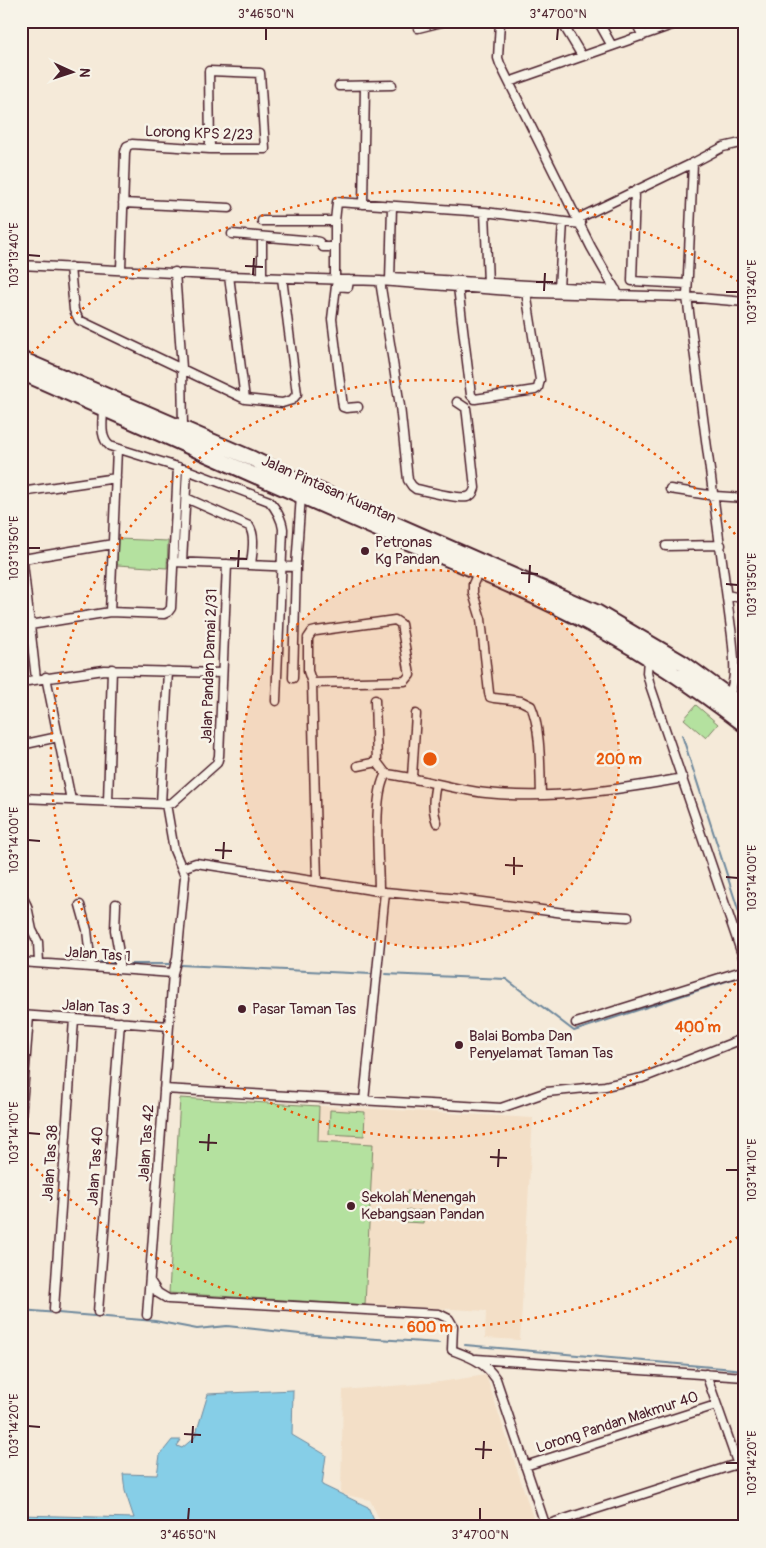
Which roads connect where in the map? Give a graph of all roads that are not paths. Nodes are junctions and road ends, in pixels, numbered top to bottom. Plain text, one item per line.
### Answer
1 (418, 21) edge
2 (446, 21) edge
3 (500, 21) edge
4 (561, 21) edge
5 (598, 21) edge
6 (635, 21) edge
7 (674, 21) edge
8 (643, 36) junction
9 (612, 46) junction
10 (582, 56) junction
11 (509, 82) junction
12 (392, 85) dead end
13 (339, 86) dead end
14 (365, 86) junction
15 (745, 142) edge
16 (210, 149) junction
17 (694, 163) junction
18 (635, 191) junction
19 (123, 202) junction
20 (362, 204) junction
21 (392, 206) junction
22 (230, 208) dead end
23 (485, 212) junction
24 (262, 221) dead end
25 (336, 221) junction
26 (579, 221) junction
27 (563, 222) junction
28 (232, 234) dead end
29 (262, 237) junction
30 (335, 247) junction
31 (21, 265) edge
32 (70, 267) junction
33 (121, 269) junction
34 (175, 272) junction
35 (229, 276) junction
36 (262, 277) junction
37 (282, 278) junction
38 (335, 279) junction
39 (349, 280) junction
40 (390, 280) junction
41 (380, 281) junction
42 (488, 283) junction
43 (688, 284) junction
44 (458, 287) junction
45 (559, 288) junction
46 (526, 292) junction
47 (617, 293) junction
48 (687, 297) junction
49 (745, 302) edge
50 (21, 359) edge
51 (182, 368) junction
52 (21, 372) edge
53 (245, 399) junction
54 (457, 402) dead end
55 (358, 407) dead end
56 (103, 408) junction
57 (183, 429) junction
58 (117, 449) junction
59 (178, 467) junction
60 (187, 470) junction
61 (116, 478) junction
62 (670, 489) dead end
63 (21, 492) edge
64 (301, 495) junction
65 (714, 496) junction
66 (186, 498) junction
67 (745, 498) edge
68 (113, 544) junction
69 (21, 545) edge
70 (721, 545) junction
71 (666, 546) dead end
72 (23, 558) junction
73 (173, 562) junction
74 (182, 562) junction
75 (227, 564) junction
76 (251, 565) junction
77 (280, 566) junction
78 (296, 567) junction
79 (478, 572) junction
80 (727, 596) junction
81 (745, 599) edge
82 (110, 612) junction
83 (30, 625) junction
84 (294, 636) junction
85 (308, 638) junction
86 (648, 658) junction
87 (112, 669) junction
88 (168, 671) junction
89 (222, 673) junction
90 (46, 677) junction
91 (292, 678) dead end
92 (36, 679) junction
93 (21, 682) edge
94 (312, 682) junction
95 (729, 696) junction
96 (374, 700) dead end
97 (276, 701) dead end
98 (745, 708) edge
99 (416, 714) dead end
100 (745, 725) edge
101 (58, 737) junction
102 (21, 745) edge
103 (377, 762) junction
104 (358, 766) dead end
105 (386, 774) junction
106 (412, 777) junction
107 (683, 778) junction
108 (436, 784) junction
109 (541, 795) junction
110 (22, 796) edge
111 (71, 800) junction
112 (108, 802) junction
113 (163, 804) junction
114 (437, 823) dead end
115 (182, 868) junction
116 (316, 881) junction
117 (382, 891) junction
118 (21, 894) edge
119 (116, 904) dead end
120 (80, 905) dead end
121 (628, 917) dead end
122 (21, 962) edge
123 (745, 963) edge
124 (39, 964) junction
125 (91, 967) junction
126 (119, 969) junction
127 (745, 970) edge
128 (172, 972) junction
129 (25, 1016) edge
130 (74, 1019) junction
131 (120, 1022) junction
132 (576, 1023) dead end
133 (169, 1026) junction
134 (745, 1038) edge
135 (164, 1089) junction
136 (364, 1101) junction
137 (21, 1118) edge
138 (150, 1282) junction
139 (54, 1309) dead end
140 (98, 1312) dead end
141 (147, 1315) dead end
142 (476, 1359) junction
143 (706, 1374) junction
144 (745, 1377) edge
145 (716, 1405) junction
146 (737, 1464) junction
147 (525, 1466) junction
148 (745, 1485) edge
149 (546, 1526) edge

1 - 2 street
3 - 11 street
4 - 10 street
5 - 9 street
6 - 8 street
7 - 8 street
8 - 9 street
9 - 10 street
10 - 11 street
11 - 26 street
12 - 14 street
13 - 14 street
14 - 20 street
15 - 17 street
16 - 16 street, Lorong KPS 2/23
16 - 19 street, Lorong KPS 2/23
17 - 18 street
17 - 43 street
18 - 26 street
18 - 43 street
19 - 22 street
19 - 33 street
20 - 21 street
20 - 25 street
21 - 23 street
21 - 40 street
23 - 27 street
23 - 42 street
24 - 25 street
25 - 30 street
26 - 27 street
26 - 47 street
27 - 45 street
28 - 29 street
29 - 30 street
29 - 36 street
30 - 38 street
31 - 32 street
32 - 33 street
32 - 51 street
33 - 34 street
34 - 35 street
34 - 51 street
35 - 36 street
35 - 53 street
36 - 37 street
37 - 38 street
37 - 53 street
38 - 39 street
39 - 41 street
39 - 55 street
40 - 41 street
40 - 42 street
40 - 44 street
41 - 54 street
42 - 45 street
43 - 48 street
44 - 46 street
44 - 46 street
45 - 47 street
46 - 47 street
47 - 48 street
48 - 49 street
48 - 65 street
50 - 57 highway, Jalan Pintasan Kuantan
51 - 53 street
51 - 57 street
52 - 56 highway, Jalan Pintasan Kuantan
56 - 58 street
56 - 64 highway, Jalan Pintasan Kuantan
57 - 95 highway, Jalan Pintasan Kuantan
58 - 59 street
58 - 61 street
59 - 60 street
59 - 73 street
60 - 66 street
60 - 77 street
61 - 63 street
61 - 68 street
62 - 65 street
64 - 78 street
64 - 79 highway, Jalan Pintasan Kuantan
65 - 67 street
65 - 70 street
66 - 74 street
66 - 76 street
68 - 72 street
68 - 82 street
69 - 72 street
70 - 71 street
70 - 80 street
72 - 83 street
73 - 74 street
73 - 82 street
74 - 75 street
75 - 76 street
75 - 89 street, Jalan Pandan Damai 2/31
76 - 77 street
77 - 78 street
77 - 97 street
78 - 84 street
79 - 86 highway, Jalan Pintasan Kuantan
79 - 109 street
80 - 81 street
80 - 95 street
82 - 83 street
83 - 92 street
84 - 85 street
84 - 91 street
85 - 94 street
85 - 94 street
86 - 100 highway, Jalan Pintasan Kuantan
86 - 107 street
87 - 88 street
87 - 90 street
87 - 112 street
88 - 89 street
88 - 113 street, Jalan Tas 42
89 - 113 street, Jalan Pandan Damai 2/31
90 - 92 street
90 - 101 street
92 - 93 street
94 - 116 street
95 - 98 highway, Jalan Pintasan Kuantan
96 - 103 street
99 - 106 street
101 - 102 street
101 - 111 street
103 - 104 street
103 - 105 street
105 - 106 street
105 - 117 street
106 - 108 street
107 - 109 street
107 - 123 street
108 - 109 street
108 - 114 street
110 - 111 street
111 - 112 street
112 - 113 street
113 - 115 street, Jalan Tas 42
115 - 116 street
115 - 128 street, Jalan Tas 42
116 - 117 street
117 - 121 street
117 - 136 street
118 - 124 street
119 - 126 street
120 - 125 street
122 - 124 street, Jalan Tas 1
124 - 125 street, Jalan Tas 1
125 - 126 street, Jalan Tas 1
126 - 128 street, Jalan Tas 1
127 - 132 street
128 - 133 street, Jalan Tas 42
129 - 130 street, Jalan Tas 3
129 - 137 street
130 - 131 street, Jalan Tas 3
130 - 139 street, Jalan Tas 38
131 - 133 street, Jalan Tas 3
131 - 140 street, Jalan Tas 40
133 - 135 street, Jalan Tas 42
134 - 136 street
135 - 136 street
135 - 138 street, Jalan Tas 42
138 - 141 street, Jalan Tas 42
138 - 142 street
142 - 143 street
142 - 147 street
143 - 144 street
143 - 145 street
145 - 146 street
145 - 147 street, Lorong Pandan Makmur 40
146 - 148 street
146 - 149 street
147 - 149 street

